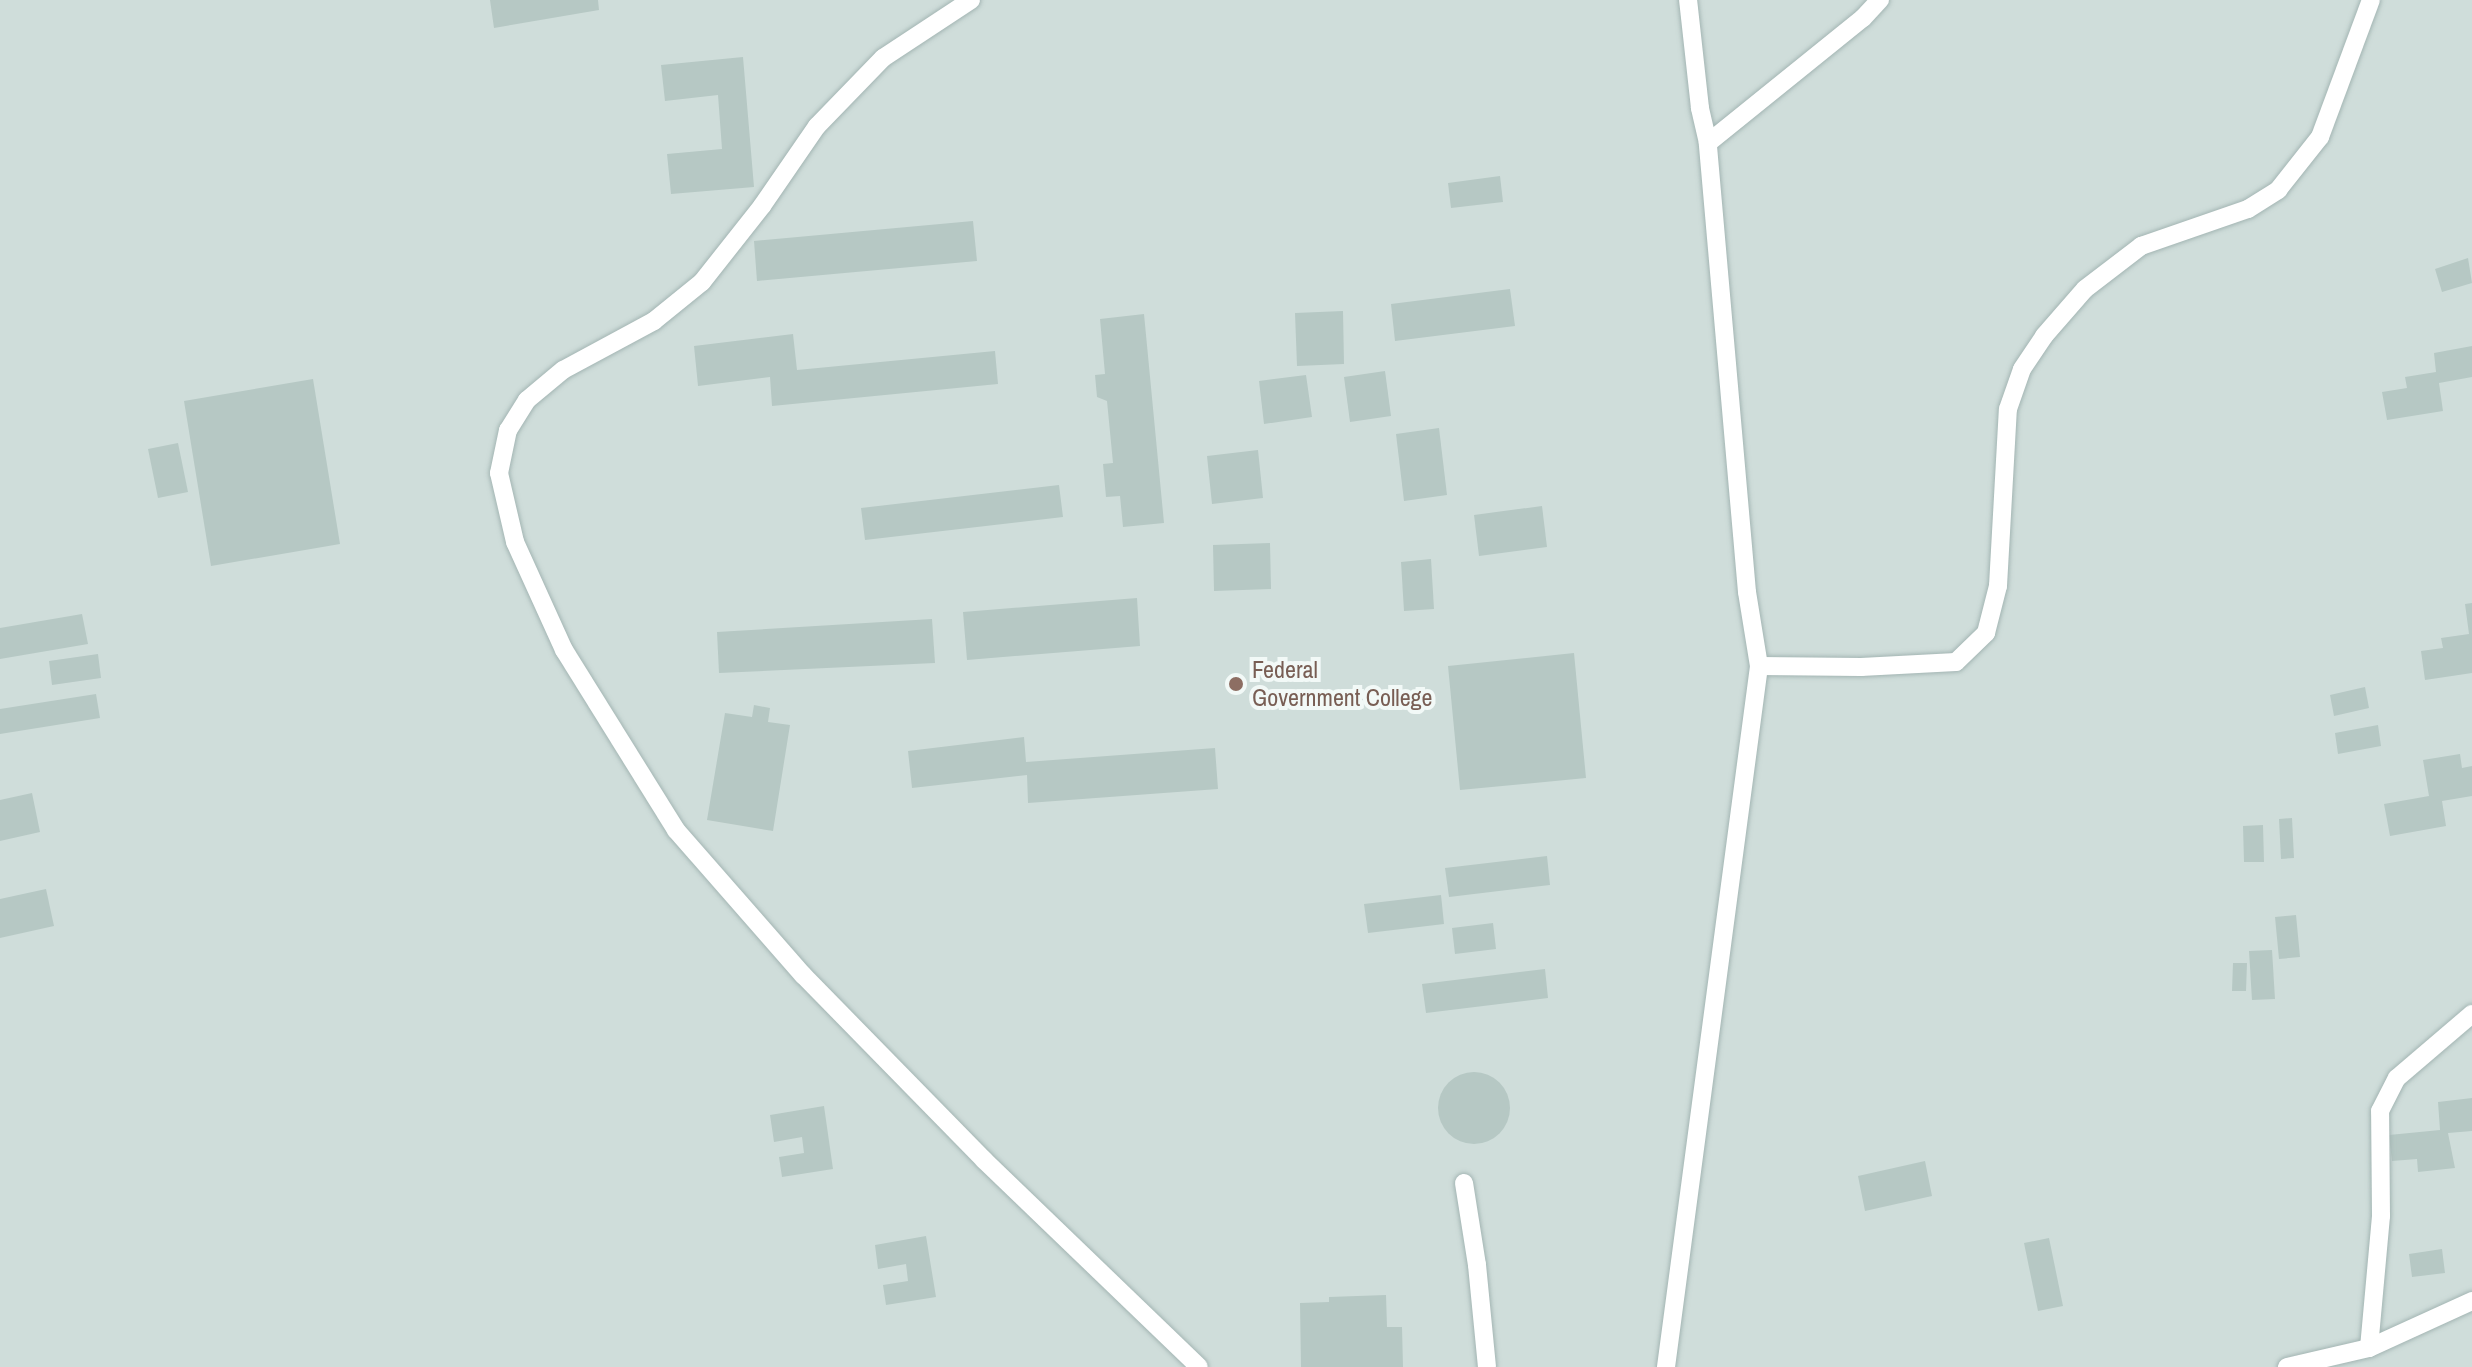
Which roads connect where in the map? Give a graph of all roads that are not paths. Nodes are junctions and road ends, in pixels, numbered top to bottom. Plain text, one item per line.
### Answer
1 (971, 0) edge
2 (1688, 0) edge
3 (1880, 0) edge
4 (2371, 0) edge
5 (1708, 143) junction
6 (1759, 666) junction
7 (2472, 1014) edge
8 (1464, 1183) dead end
9 (2472, 1301) edge
10 (2369, 1348) junction
11 (1199, 1367) edge
12 (1487, 1367) edge
13 (1666, 1367) edge
14 (2287, 1367) edge

1 - 11 street
2 - 5 street
3 - 5 street
4 - 6 street
5 - 6 street
6 - 13 street
7 - 10 street
8 - 12 street
9 - 10 street
10 - 14 street

